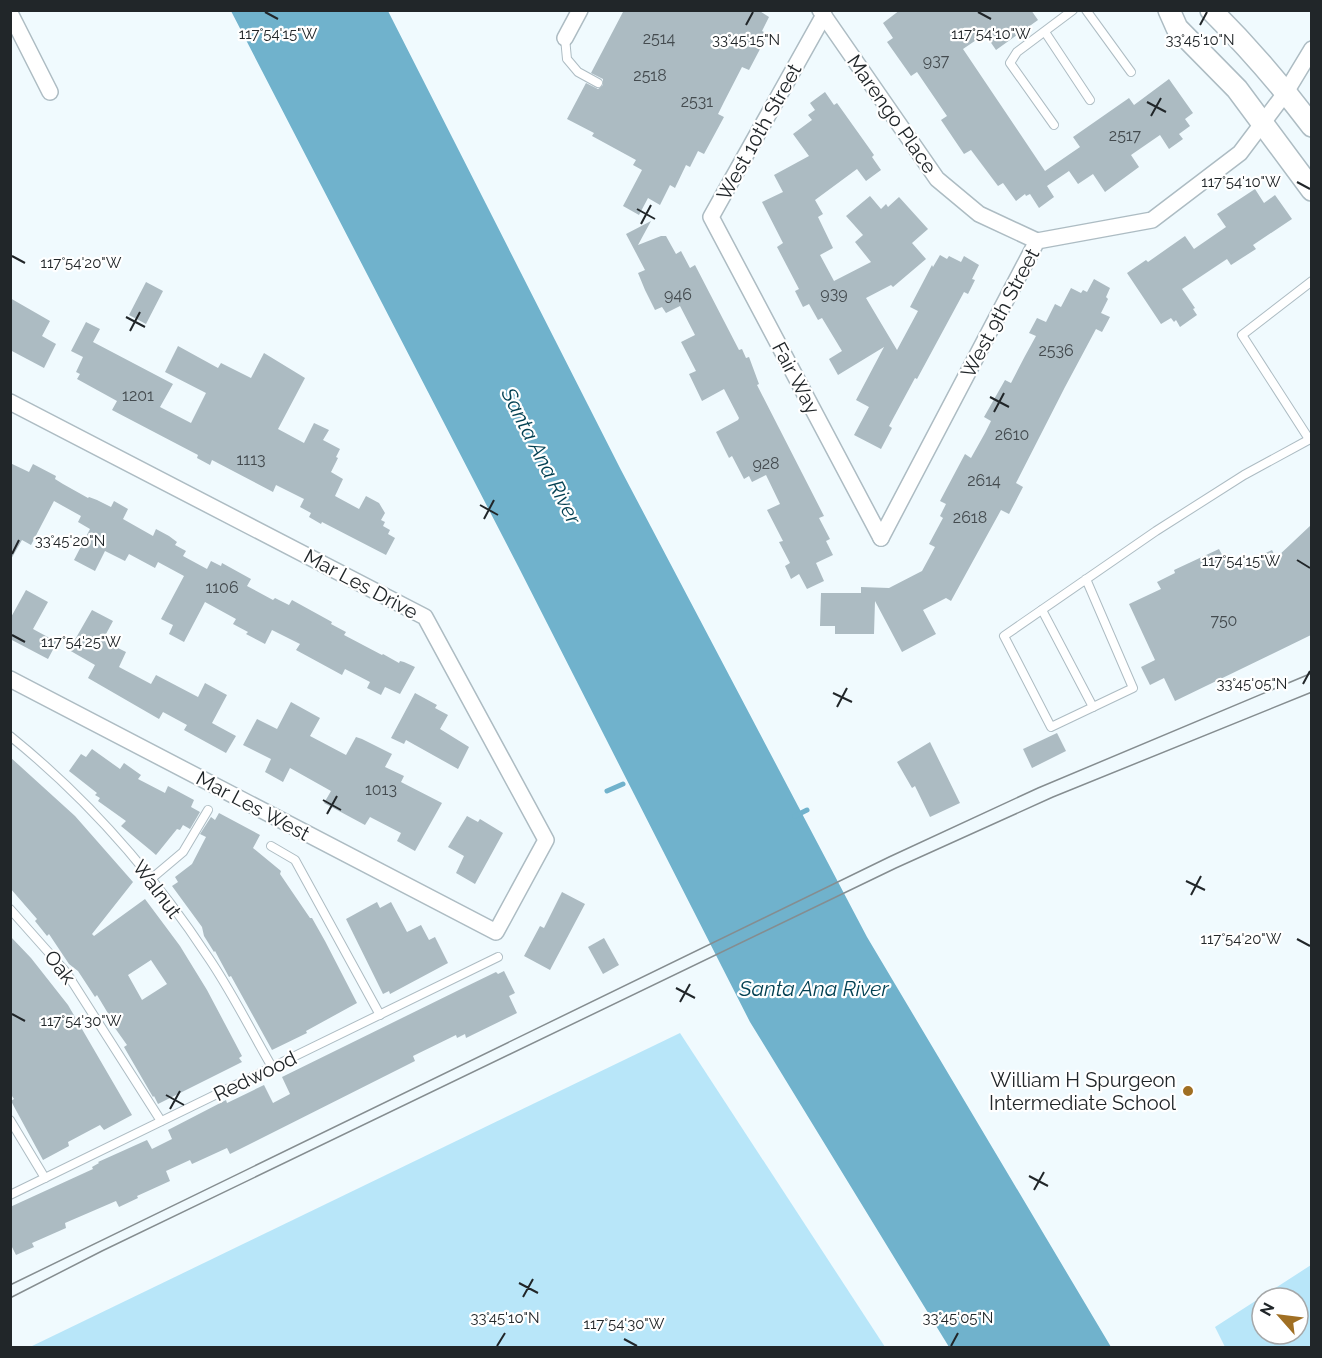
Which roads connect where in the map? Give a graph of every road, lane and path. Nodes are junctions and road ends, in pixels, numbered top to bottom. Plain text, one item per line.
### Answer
1 (580, 10) edge
2 (1073, 10) edge
3 (1086, 10) edge
4 (1169, 10) edge
5 (1211, 10) edge
6 (822, 13) edge
7 (10, 14) edge
8 (1045, 32) junction
9 (565, 38) joint
10 (1311, 49) edge
11 (1131, 72) dead end
12 (598, 83) dead end
13 (50, 92) dead end
14 (1286, 92) junction
15 (1090, 100) dead end
16 (1264, 124) junction
17 (1054, 125) dead end
18 (1311, 126) edge
19 (1311, 190) edge
20 (711, 218) joint
21 (1037, 241) junction
22 (1311, 281) edge
23 (10, 402) edge
24 (1310, 438) edge
25 (881, 538) joint
26 (1086, 579) junction
27 (1042, 609) junction
28 (10, 679) edge
29 (1093, 707) junction
30 (10, 736) edge
31 (208, 810) dead end
32 (271, 846) dead end
33 (150, 879) junction
34 (10, 909) edge
35 (496, 932) joint
36 (498, 957) dead end
37 (380, 1015) junction
38 (272, 1068) junction
39 (10, 1120) edge
40 (161, 1121) junction
41 (45, 1178) junction
42 (10, 1195) edge

1 - 9 street
2 - 8 lane
3 - 11 lane
4 - 16 main road
5 - 14 main road
6 - 20 street, West 10th Street
6 - 21 street, Marengo Place
7 - 13 street
8 - 15 lane
8 - 17 lane
9 - 12 lane
10 - 14 street, West 9th Street
14 - 16 street, West 9th Street
14 - 18 main road
16 - 19 main road
16 - 21 street, West 9th Street
20 - 25 street, Fair Way
21 - 25 street, West 9th Street
22 - 24 lane
23 - 35 street, Mar Les Drive
24 - 26 lane
26 - 27 lane
26 - 29 lane
27 - 29 lane
27 - 29 lane
28 - 35 street, Mar Les West
30 - 33 lane, Walnut
31 - 33 lane
32 - 37 lane
33 - 38 lane, Walnut
34 - 40 lane, Oak
36 - 37 lane, Redwood
37 - 38 lane, Redwood
38 - 40 lane, Redwood
39 - 41 lane
40 - 41 lane, Redwood
41 - 42 lane, Redwood

